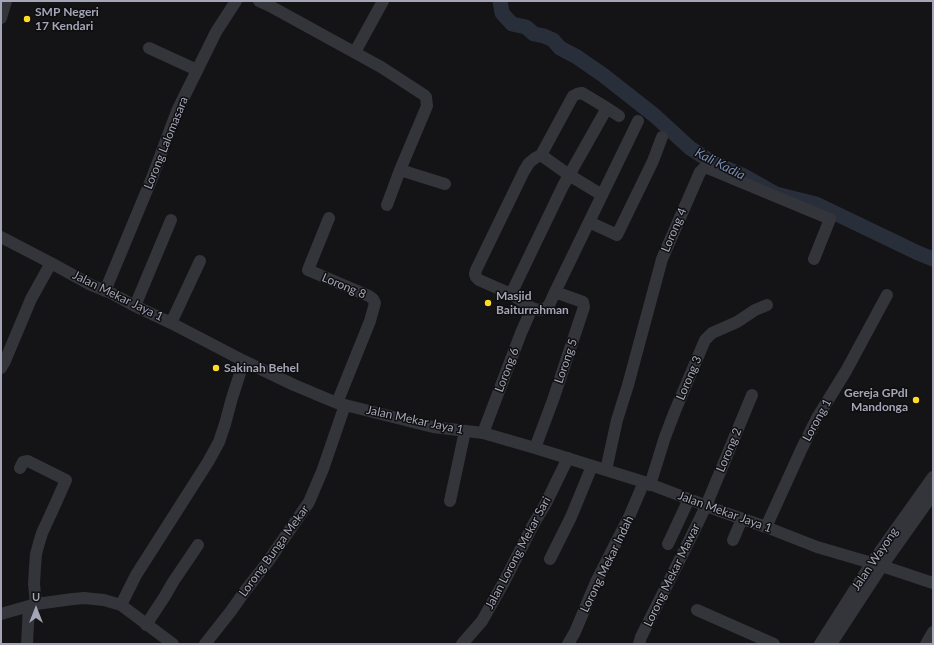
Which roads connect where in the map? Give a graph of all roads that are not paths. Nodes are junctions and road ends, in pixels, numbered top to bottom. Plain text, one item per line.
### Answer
1 (6, 1) edge
2 (236, 1) edge
3 (259, 1) edge
4 (383, 1) edge
5 (1, 18) edge
6 (149, 48) dead end
7 (355, 52) junction
8 (197, 70) junction
9 (607, 108) junction
10 (619, 116) dead end
11 (638, 121) dead end
12 (662, 137) dead end
13 (541, 155) junction
14 (400, 170) junction
15 (570, 175) junction
16 (445, 184) dead end
17 (602, 195) junction
18 (387, 206) dead end
19 (329, 218) dead end
20 (171, 220) dead end
21 (589, 222) junction
22 (1, 237) edge
23 (814, 259) dead end
24 (200, 260) dead end
25 (51, 263) junction
26 (105, 291) junction
27 (555, 292) junction
28 (511, 294) junction
29 (887, 295) dead end
30 (767, 305) dead end
31 (136, 306) junction
32 (532, 308) junction
33 (171, 323) junction
34 (244, 361) junction
35 (1, 368) edge
36 (752, 395) dead end
37 (341, 404) junction
38 (465, 431) junction
39 (483, 433) junction
40 (535, 448) junction
41 (568, 458) junction
42 (592, 466) junction
43 (20, 468) dead end
44 (606, 470) junction
45 (933, 477) edge
46 (647, 484) junction
47 (933, 494) edge
48 (689, 499) junction
49 (450, 501) dead end
50 (706, 506) junction
51 (742, 519) junction
52 (766, 527) junction
53 (733, 540) dead end
54 (668, 544) dead end
55 (198, 545) dead end
56 (550, 559) dead end
57 (876, 565) junction
58 (933, 583) edge
59 (32, 605) junction
60 (121, 605) junction
61 (697, 610) dead end
62 (1, 614) edge
63 (146, 625) junction
64 (933, 632) edge
65 (27, 644) edge
66 (173, 644) edge
67 (205, 644) edge
68 (462, 644) edge
69 (568, 644) edge
70 (639, 644) edge
71 (774, 644) edge
72 (820, 644) edge
73 (831, 644) edge
74 (926, 644) edge

1 - 5 street
2 - 8 street, Lorong Lalomasara
3 - 7 street
4 - 7 street
6 - 8 street
7 - 14 street
8 - 26 street, Lorong Lalomasara
9 - 10 street
9 - 13 street
9 - 15 street
11 - 17 street
12 - 21 street
13 - 15 street
13 - 28 street
14 - 16 street
14 - 18 street
15 - 17 street
15 - 28 street
17 - 21 street
19 - 37 street, Lorong 8
20 - 31 street
21 - 27 street
22 - 25 street, Jalan Mekar Jaya 1
23 - 44 street, Lorong 4
24 - 33 street
25 - 26 street, Jalan Mekar Jaya 1
25 - 35 street
26 - 31 street, Jalan Mekar Jaya 1
27 - 32 street
27 - 40 street, Lorong 5
28 - 32 street
29 - 52 street, Lorong 1
30 - 46 street, Lorong 3
31 - 33 street, Jalan Mekar Jaya 1
32 - 39 street, Lorong 6
33 - 34 street, Jalan Mekar Jaya 1
34 - 37 street, Jalan Mekar Jaya 1
34 - 60 street
36 - 50 street, Lorong 2
37 - 38 street, Jalan Mekar Jaya 1
37 - 67 street, Lorong Bunga Mekar
38 - 39 street, Jalan Mekar Jaya 1
38 - 49 street
39 - 40 street, Jalan Mekar Jaya 1
40 - 41 street, Jalan Mekar Jaya 1
41 - 42 street, Jalan Mekar Jaya 1
41 - 68 street, Jalan Lorong Mekar Sari
42 - 44 street, Jalan Mekar Jaya 1
42 - 56 street
43 - 59 street
44 - 46 street, Jalan Mekar Jaya 1
45 - 57 street, Jalan Wayong
46 - 48 street, Jalan Mekar Jaya 1
46 - 69 street, Lorong Mekar Indah
47 - 57 street, Jalan Wayong
48 - 50 street, Jalan Mekar Jaya 1
48 - 54 street
50 - 51 street, Jalan Mekar Jaya 1
50 - 70 street, Lorong Mekar Mawar
51 - 52 street, Jalan Mekar Jaya 1
51 - 53 street
52 - 57 street, Jalan Mekar Jaya 1
55 - 63 street
57 - 58 street, Jalan Mekar Jaya 1
57 - 72 street, Jalan Wayong
57 - 73 street, Jalan Wayong
59 - 60 street
59 - 62 street
59 - 65 street
60 - 63 street
61 - 71 street
63 - 66 street
64 - 74 street

